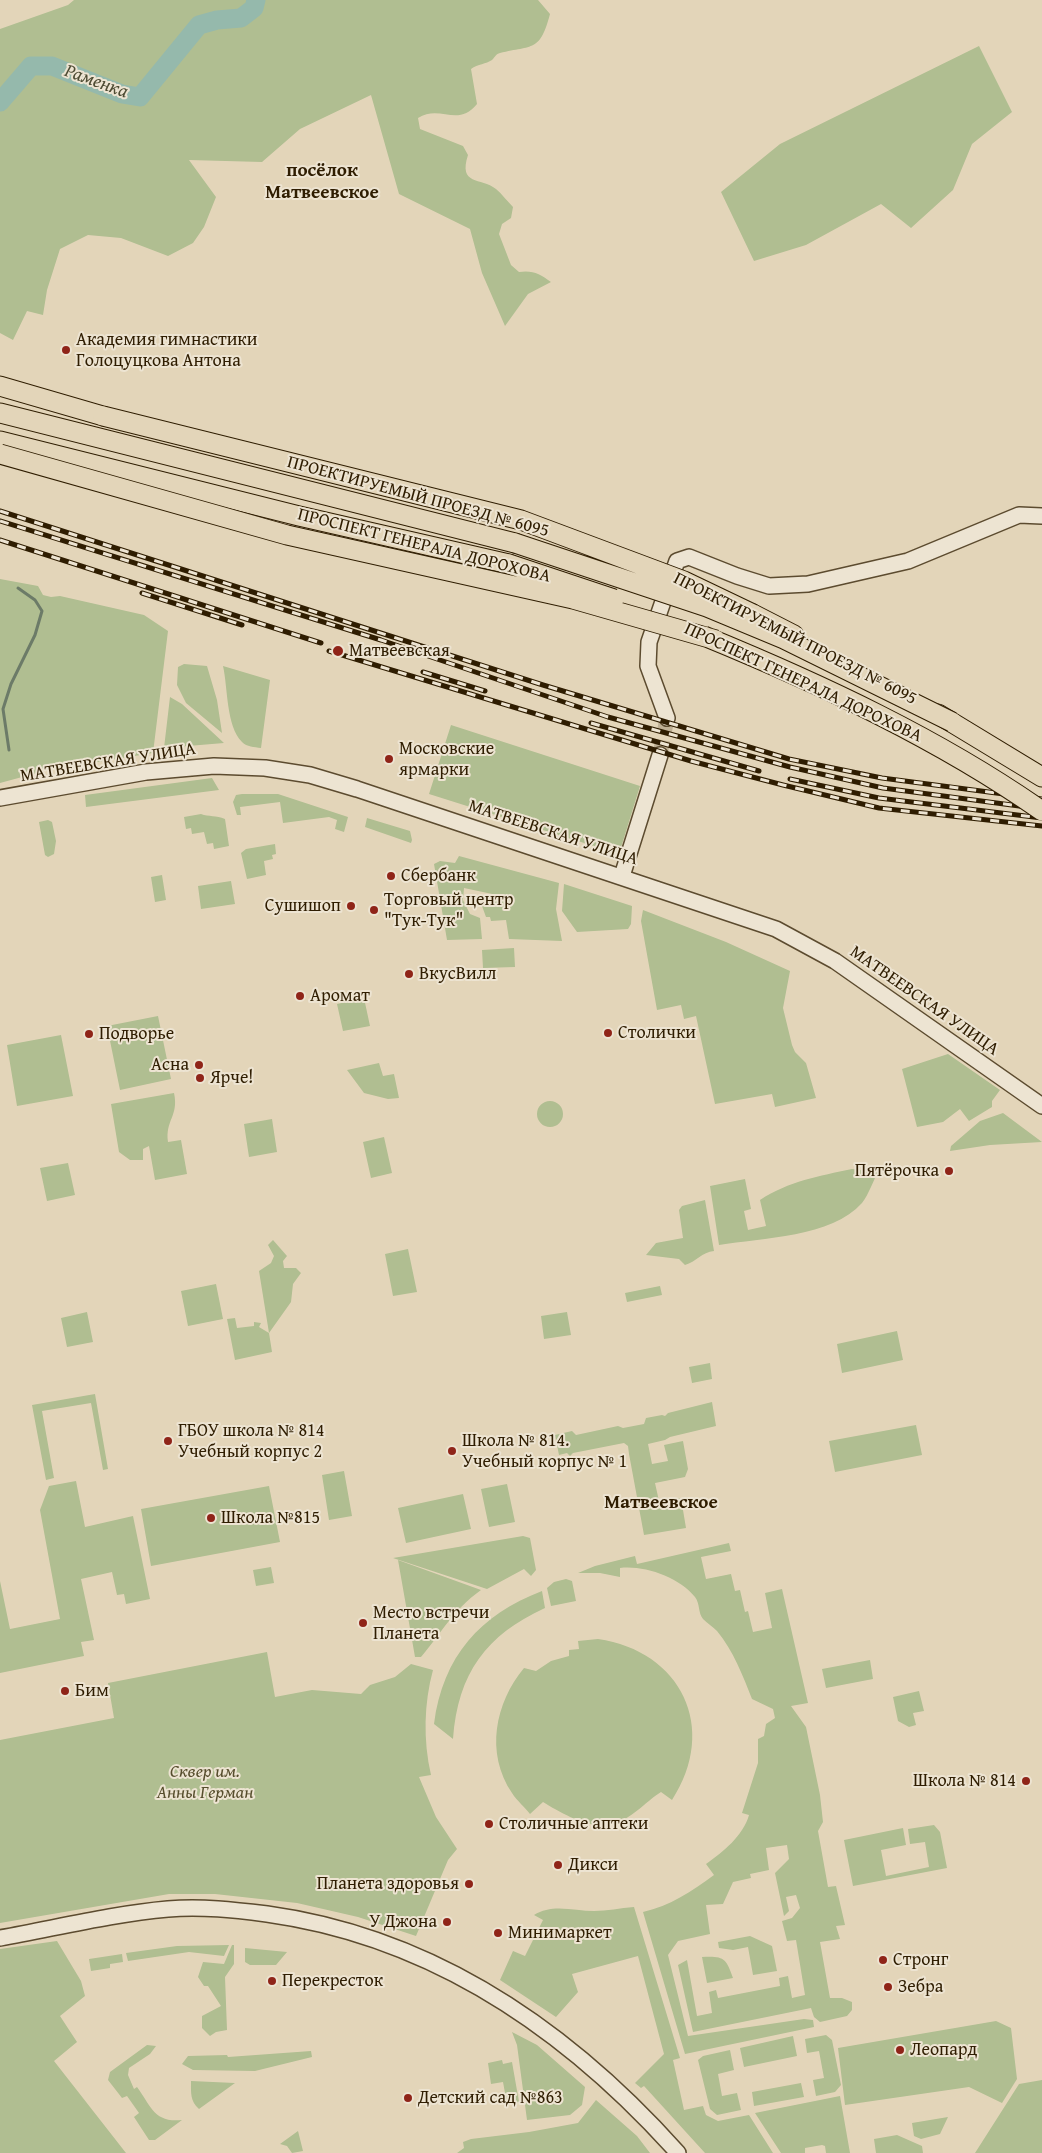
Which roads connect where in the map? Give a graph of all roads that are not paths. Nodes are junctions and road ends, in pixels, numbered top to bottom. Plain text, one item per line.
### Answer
1 (0, 386) edge
2 (0, 413) edge
3 (0, 441) edge
4 (0, 454) edge
5 (1042, 516) edge
6 (716, 640) junction
7 (667, 718) tunnel mouth
8 (952, 722) junction
9 (660, 755) tunnel mouth
10 (1042, 777) edge
11 (0, 798) edge
12 (1042, 811) edge
13 (622, 876) junction
14 (1042, 1106) edge
15 (0, 1938) edge
16 (678, 2153) edge

1 - 8 main road, ПРОЕКТИРУЕМЫЙ ПРОЕЗД № 6095, bridge
2 - 8 main road, ПРОСПЕКТ ГЕНЕРАЛА ДОРОХОВА, bridge
3 - 6 main road, ПРОСПЕКТ ГЕНЕРАЛА ДОРОХОВА, bridge
4 - 6 main road, bridge
5 - 7 street
6 - 12 main road, ПРОСПЕКТ ГЕНЕРАЛА ДОРОХОВА, bridge
8 - 10 main road, ПРОСПЕКТ ГЕНЕРАЛА ДОРОХОВА
9 - 13 street
11 - 13 street, МАТВЕЕВСКАЯ УЛИЦА
13 - 14 street, МАТВЕЕВСКАЯ УЛИЦА
15 - 16 street

